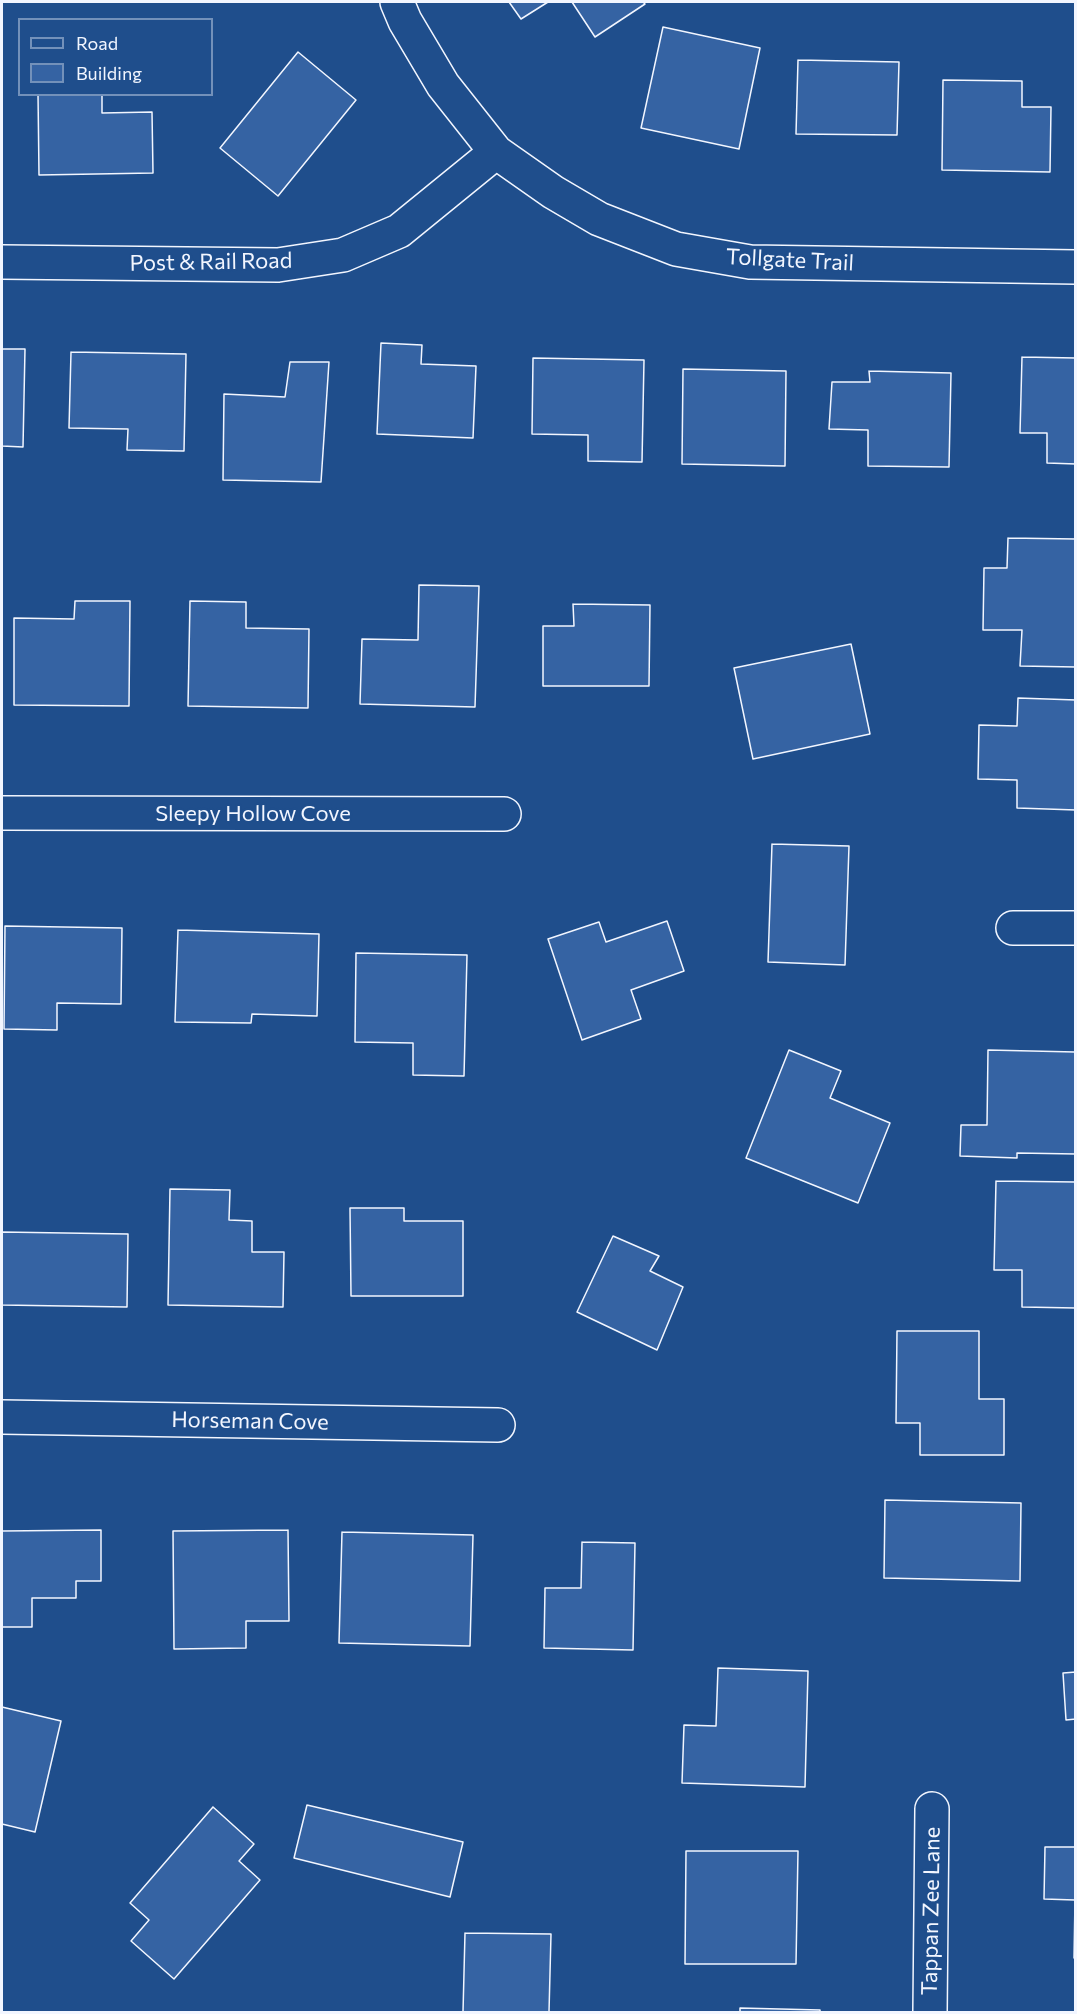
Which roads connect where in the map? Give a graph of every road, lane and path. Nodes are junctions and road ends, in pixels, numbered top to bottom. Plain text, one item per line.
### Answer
1 (397, 2) edge
2 (496, 152) junction
3 (2, 262) edge
4 (1076, 267) edge
5 (2, 813) edge
6 (504, 814) dead end
7 (1013, 928) dead end
8 (1076, 928) edge
9 (2, 1417) edge
10 (498, 1425) dead end
11 (932, 1809) dead end
12 (930, 2013) edge

1 - 2 street, Tollgate Trail
2 - 3 street, Post & Rail Road
2 - 4 street, Tollgate Trail
5 - 6 street, Sleepy Hollow Cove
7 - 8 street
9 - 10 street, Horseman Cove
11 - 12 street, Tappan Zee Lane

